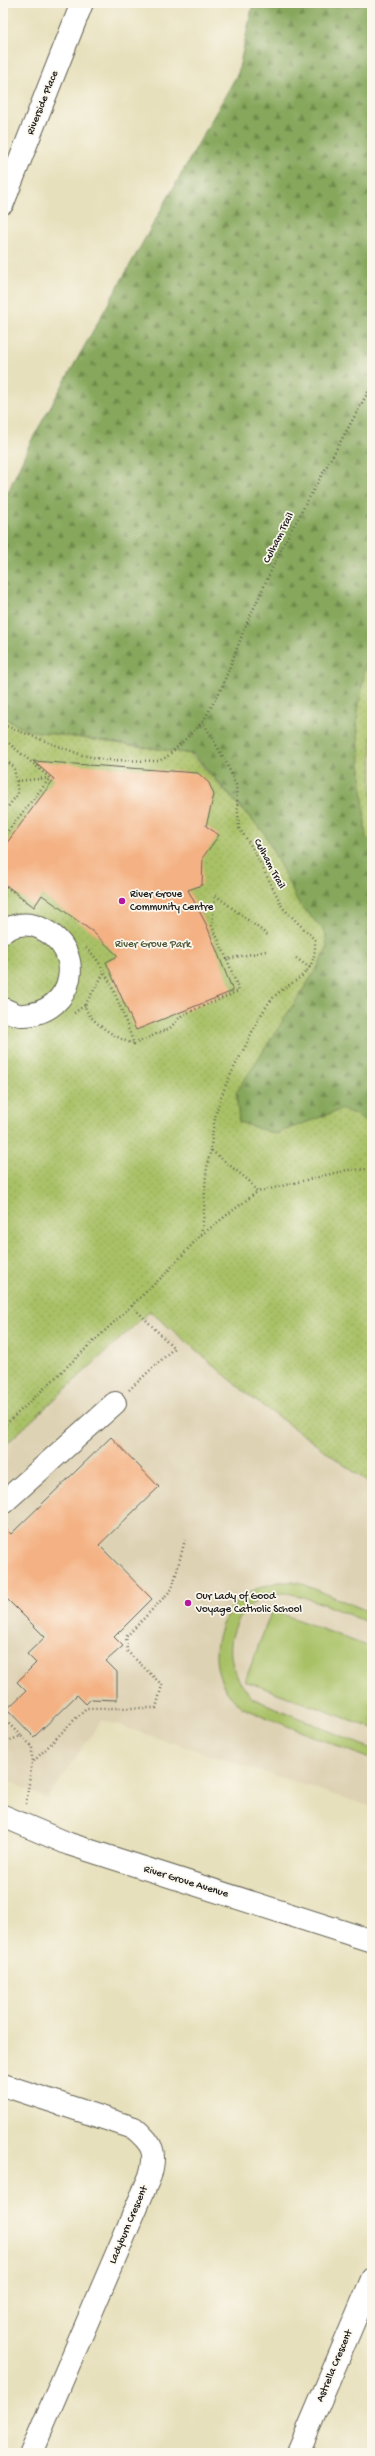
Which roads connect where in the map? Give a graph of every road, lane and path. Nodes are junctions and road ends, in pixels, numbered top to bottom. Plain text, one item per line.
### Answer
1 (82, 3) edge
2 (3, 203) edge
3 (372, 385) edge
4 (202, 722) junction
5 (3, 725) edge
6 (3, 738) edge
7 (3, 758) edge
8 (50, 778) junction
9 (17, 781) junction
10 (3, 813) edge
11 (3, 837) edge
12 (3, 884) edge
13 (33, 908) dead end
14 (3, 932) edge
15 (269, 936) dead end
16 (82, 944) dead end
17 (266, 950) dead end
18 (296, 958) dead end
19 (227, 960) junction
20 (310, 968) junction
21 (104, 973) junction
22 (3, 1009) edge
23 (134, 1044) junction
24 (211, 1150) junction
25 (372, 1169) edge
26 (257, 1192) junction
27 (201, 1235) junction
28 (132, 1306) junction
29 (115, 1403) joint
30 (3, 1427) edge
31 (3, 1503) edge
32 (185, 1540) dead end
33 (3, 1718) edge
34 (21, 1736) junction
35 (3, 1743) edge
36 (32, 1763) junction
37 (3, 1816) edge
38 (23, 1824) junction
39 (372, 1941) edge
40 (3, 2085) edge
41 (372, 2279) edge
42 (31, 2453) edge
43 (298, 2453) edge

1 - 2 street, Riverside Place
3 - 4 path, Culham Trail
4 - 5 path
4 - 20 path, Culham Trail
6 - 8 path
7 - 9 path
8 - 9 path
8 - 11 path
9 - 10 path
12 - 13 path
14 - 22 street
15 - 19 path
16 - 21 path
17 - 19 path
18 - 20 path
19 - 23 path
20 - 24 path
21 - 23 path
21 - 23 path
24 - 26 path
24 - 27 path
25 - 26 path
26 - 27 path
27 - 28 path
28 - 29 path
28 - 30 path
29 - 31 street
32 - 36 path
33 - 34 path
34 - 35 path
34 - 36 path
36 - 38 path
37 - 38 street, River Grove Avenue
38 - 39 street, River Grove Avenue
40 - 42 street, Ladyburn Crescent
41 - 43 street, Astrella Crescent

